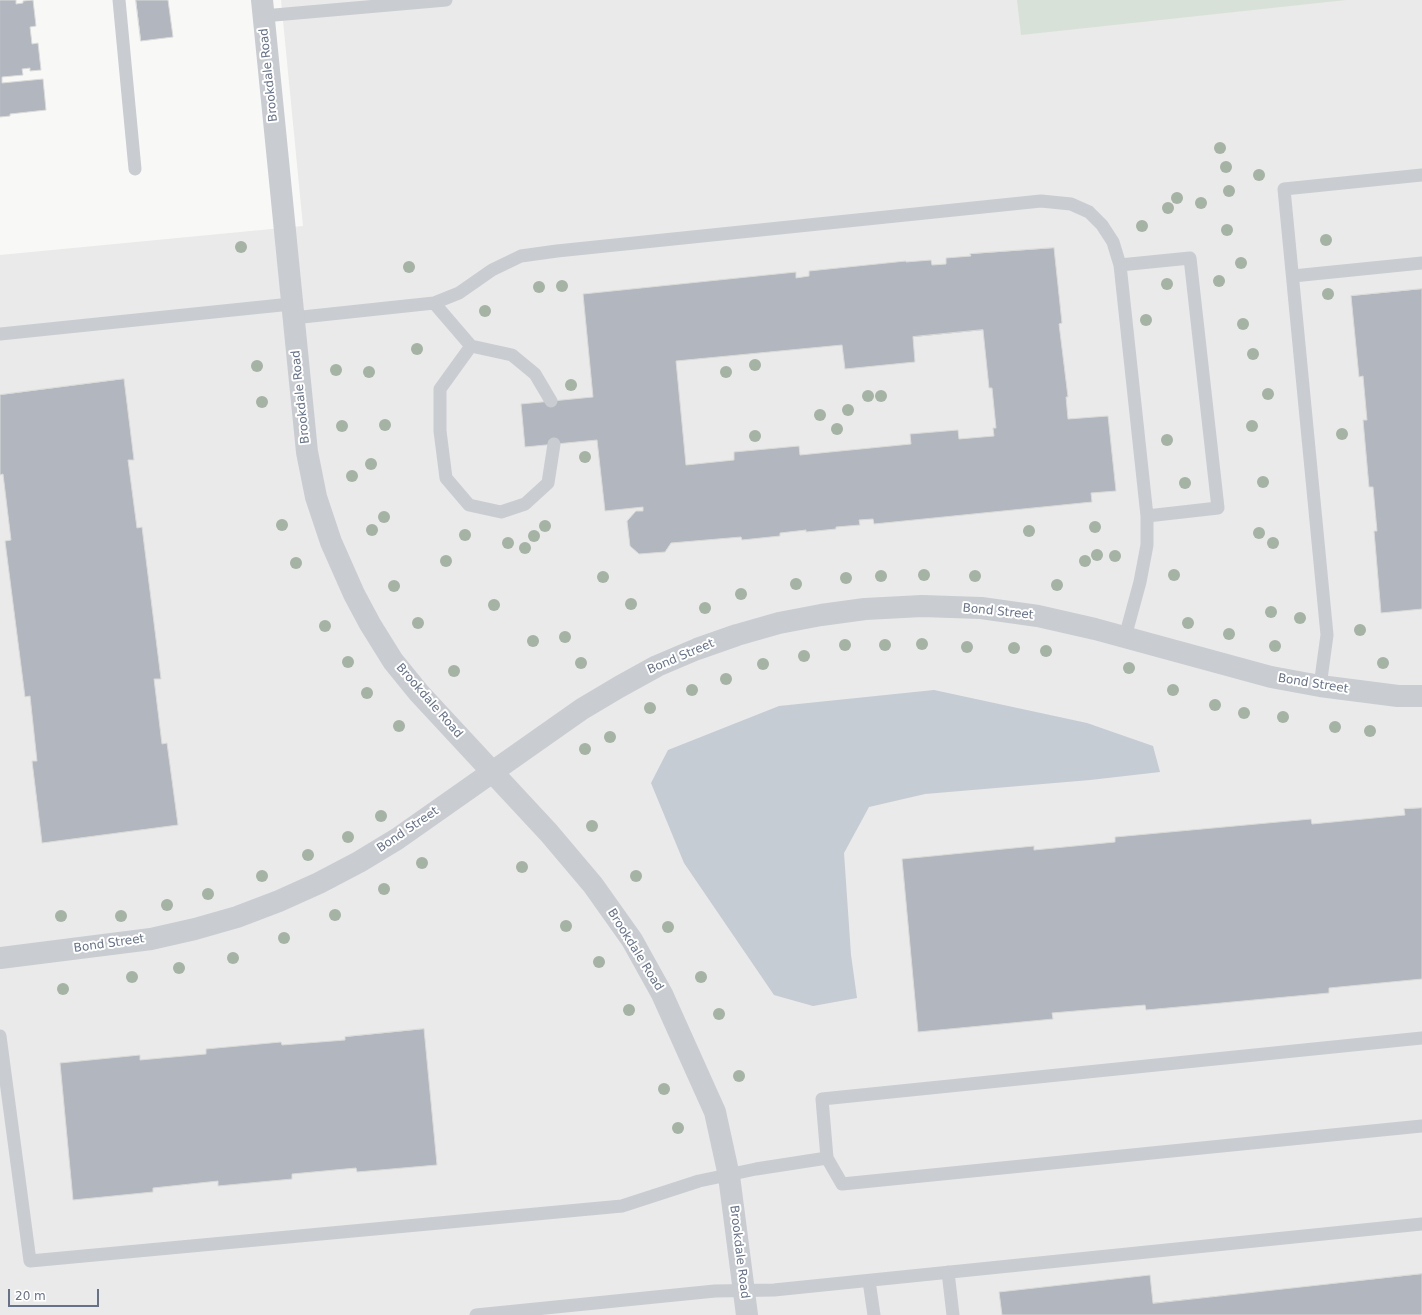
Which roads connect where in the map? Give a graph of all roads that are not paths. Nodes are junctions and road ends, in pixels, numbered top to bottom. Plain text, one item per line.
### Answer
1 (119, 0) edge
2 (446, 0) edge
3 (407, 2) edge
4 (262, 8) edge
5 (135, 169) dead end
6 (1422, 175) edge
7 (1422, 263) edge
8 (1120, 265) junction
9 (1293, 276) junction
10 (434, 303) junction
11 (292, 311) junction
12 (0, 334) edge
13 (471, 346) junction
14 (551, 401) dead end
15 (554, 444) dead end
16 (1147, 516) junction
17 (1125, 638) junction
18 (1320, 686) junction
19 (1422, 696) edge
20 (493, 772) junction
21 (0, 958) edge
22 (0, 1036) edge
23 (1422, 1038) edge
24 (1422, 1126) edge
25 (827, 1158) junction
26 (729, 1176) junction
27 (1422, 1224) edge
28 (948, 1272) junction
29 (870, 1280) junction
30 (744, 1291) junction
31 (476, 1315) edge
32 (747, 1315) edge
33 (874, 1315) edge
34 (953, 1315) edge

1 - 5 lane
2 - 3 lane
3 - 4 lane
4 - 11 street, Brookdale Road
6 - 9 lane
7 - 9 lane
8 - 10 lane
8 - 16 lane
8 - 16 lane
9 - 18 lane
10 - 11 lane
10 - 13 lane
11 - 12 lane
11 - 20 street, Brookdale Road
13 - 14 lane
13 - 15 lane
16 - 17 lane
17 - 18 street, Bond Street
17 - 20 street, Bond Street
18 - 19 street, Bond Street
20 - 21 street, Bond Street
20 - 26 street, Brookdale Road
22 - 26 lane
23 - 25 lane
24 - 25 lane
25 - 26 lane
26 - 30 street, Brookdale Road
27 - 28 lane
28 - 29 lane
28 - 34 lane
29 - 30 lane
29 - 33 lane
30 - 31 lane
30 - 32 street, Brookdale Road

